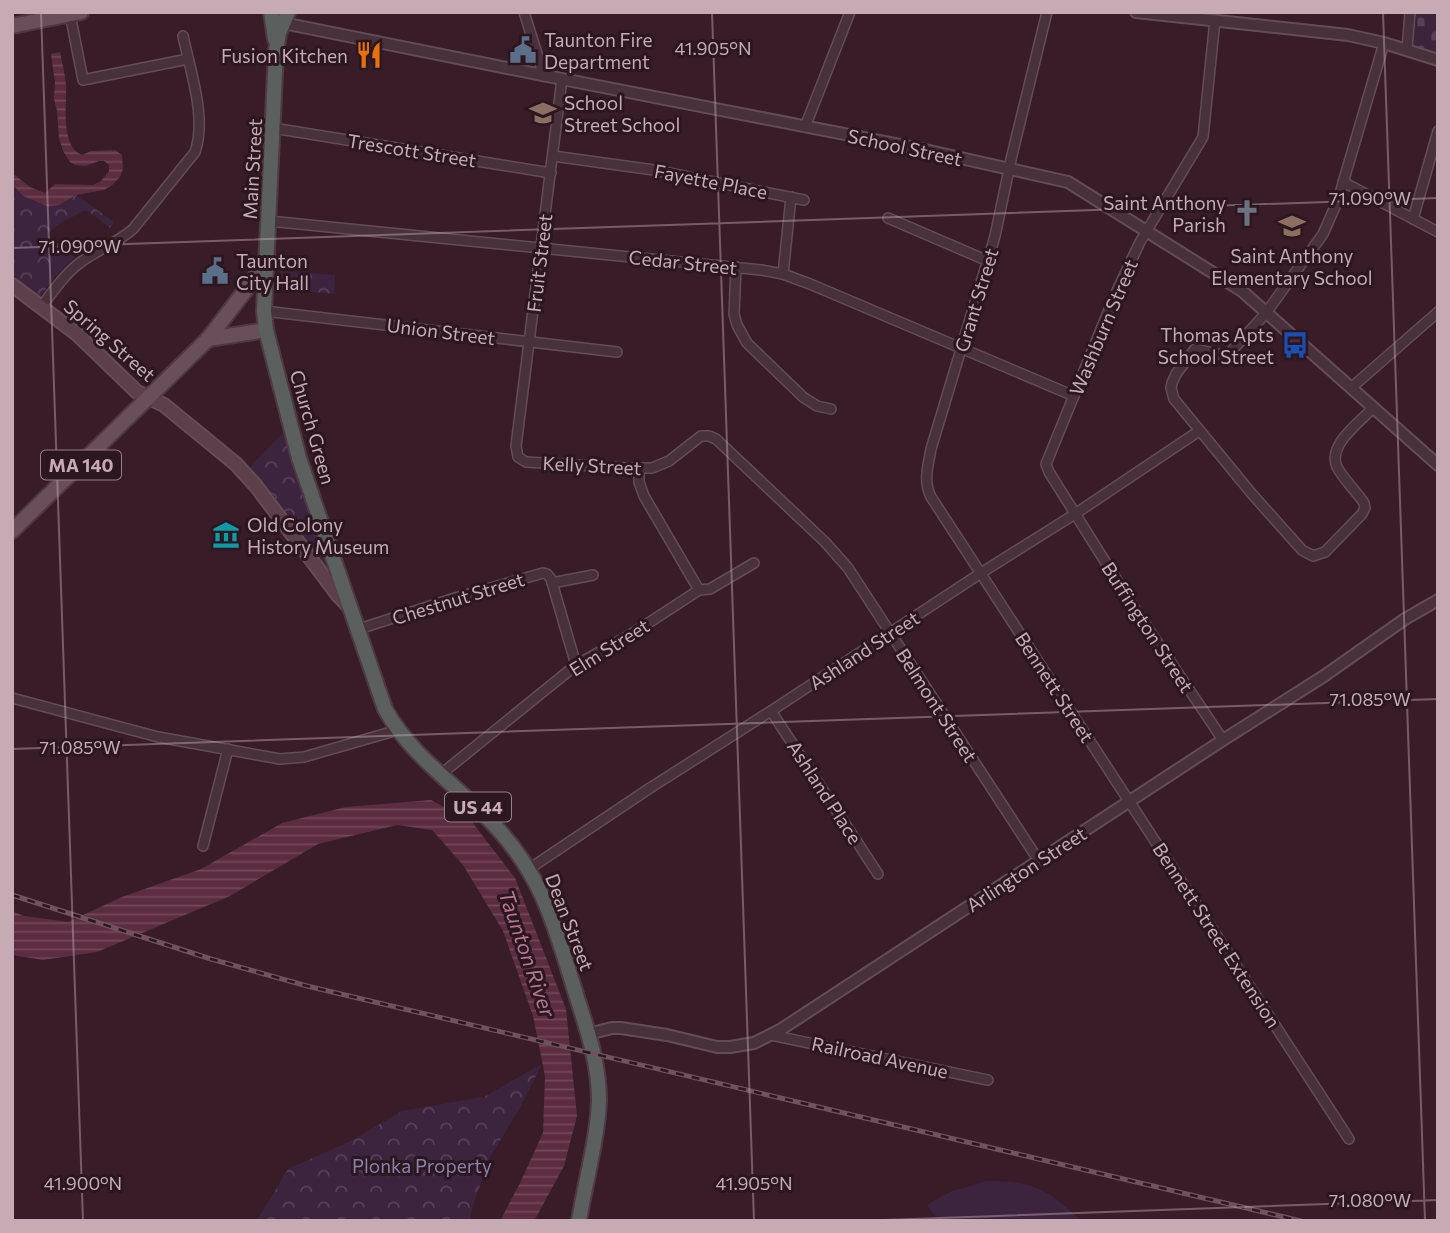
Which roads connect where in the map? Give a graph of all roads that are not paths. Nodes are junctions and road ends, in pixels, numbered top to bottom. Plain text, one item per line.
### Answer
1 (524, 12) edge
2 (850, 12) edge
3 (1047, 12) edge
4 (1136, 12) edge
5 (1410, 12) edge
6 (76, 13) edge
7 (279, 15) edge
8 (1215, 20) junction
9 (13, 23) edge
10 (183, 36) dead end
11 (1384, 43) junction
12 (1406, 50) junction
13 (188, 59) junction
14 (1438, 60) edge
15 (544, 76) junction
16 (562, 79) junction
17 (805, 127) junction
18 (273, 128) junction
19 (1438, 131) edge
20 (553, 156) junction
21 (1009, 169) junction
22 (551, 173) junction
23 (1343, 182) junction
24 (791, 197) junction
25 (803, 200) dead end
26 (888, 218) dead end
27 (1413, 219) junction
28 (269, 221) junction
29 (1146, 230) junction
30 (1438, 232) edge
31 (541, 249) junction
32 (267, 254) junction
33 (988, 261) junction
34 (736, 267) junction
35 (783, 274) junction
36 (14, 287) edge
37 (41, 307) junction
38 (230, 310) junction
39 (264, 311) junction
40 (1438, 312) edge
41 (1266, 313) junction
42 (266, 330) junction
43 (239, 334) junction
44 (208, 339) junction
45 (529, 341) junction
46 (961, 349) junction
47 (617, 352) dead end
48 (1351, 388) junction
49 (1074, 396) junction
50 (149, 398) junction
51 (1373, 408) junction
52 (831, 409) dead end
53 (1199, 430) junction
54 (711, 437) joint
55 (516, 446) joint
56 (1437, 461) edge
57 (639, 468) junction
58 (1075, 514) junction
59 (12, 531) edge
60 (754, 563) dead end
61 (981, 573) junction
62 (593, 575) dead end
63 (552, 583) junction
64 (699, 590) junction
65 (1438, 600) edge
66 (352, 610) junction
67 (359, 629) junction
68 (890, 632) junction
69 (576, 665) junction
70 (12, 698) edge
71 (771, 711) junction
72 (398, 730) junction
73 (1223, 740) junction
74 (228, 749) junction
75 (440, 775) junction
76 (1130, 801) junction
77 (204, 846) dead end
78 (1039, 861) junction
79 (529, 869) junction
80 (878, 874) dead end
81 (589, 1034) junction
82 (771, 1035) junction
83 (988, 1080) dead end
84 (1349, 1139) dead end
85 (579, 1221) edge

1 - 15 street
2 - 17 street
3 - 21 street, Grant Street
4 - 8 street
5 - 12 street
6 - 9 main road
6 - 13 street
7 - 15 street, School Street
7 - 18 highway, Main Street / US 44
8 - 11 street
8 - 29 street, Washburn Street
10 - 13 street
11 - 12 street
11 - 23 street
12 - 14 street
13 - 37 street
15 - 16 street, School Street
16 - 17 street, School Street
16 - 20 street, Fruit Street
17 - 21 street, School Street
18 - 22 street, Trescott Street
18 - 28 highway, Main Street / US 44
19 - 27 street
20 - 22 street, Fruit Street
20 - 24 street, Fayette Place
21 - 29 street, School Street
21 - 33 street, Grant Street
22 - 31 street, Fruit Street
23 - 27 street
23 - 41 street
24 - 25 street
24 - 35 street, Fayette Place
26 - 33 street
27 - 30 street
28 - 31 street, Cedar Street
28 - 32 highway, Main Street / US 44
29 - 41 street, School Street
29 - 49 street, Washburn Street
31 - 34 street, Cedar Street
31 - 45 street, Fruit Street
32 - 38 main road, MA 140
32 - 39 highway, Main Street / US 44
33 - 46 street, Grant Street
34 - 35 street, Cedar Street
34 - 52 street
35 - 46 street, Cedar Street
36 - 37 main road, Spring Street
37 - 50 main road, Spring Street
38 - 43 main road
38 - 44 main road, MA 140
39 - 42 highway, Main Street / US 44
39 - 45 street, Union Street
40 - 48 street
41 - 48 street, School Street
41 - 53 street
42 - 43 main road
42 - 66 highway, Church Green / US 44
43 - 44 main road
44 - 50 main road, MA 140
45 - 47 street, Union Street
45 - 55 street, Fruit Street
46 - 49 street, Cedar Street
46 - 61 street, Grant Street
48 - 51 street, School Street
49 - 58 street, Washburn Street
50 - 59 main road, MA 140
50 - 66 main road
51 - 53 street
51 - 56 street, School Street
53 - 58 street, Ashland Street
54 - 57 street, Kelly Street
54 - 68 street, Belmont Street
55 - 57 street, Kelly Street
57 - 64 street
58 - 61 street, Ashland Street
58 - 73 street, Buffington Street
60 - 64 street, Elm Street
61 - 68 street, Ashland Street
61 - 76 street, Bennett Street
62 - 63 street
63 - 67 street, Chestnut Street
63 - 69 street
64 - 69 street, Elm Street
65 - 73 street, Arlington Street
66 - 67 highway, Dean Street / US 44
67 - 72 highway, Dean Street / US 44
68 - 71 street, Ashland Street
68 - 78 street, Belmont Street
69 - 75 street, Elm Street
70 - 74 street
71 - 79 street, Ashland Street
71 - 80 street, Ashland Place
72 - 74 street
72 - 75 highway, Dean Street / US 44
73 - 76 street, Arlington Street
74 - 77 street
75 - 79 highway, Dean Street / US 44
76 - 78 street, Arlington Street
76 - 84 street, Bennett Street Extension
78 - 82 street, Arlington Street
79 - 81 highway, Dean Street / US 44
81 - 82 street, Arlington Street
81 - 85 highway, Dean Street / US 44
82 - 83 street, Railroad Avenue

